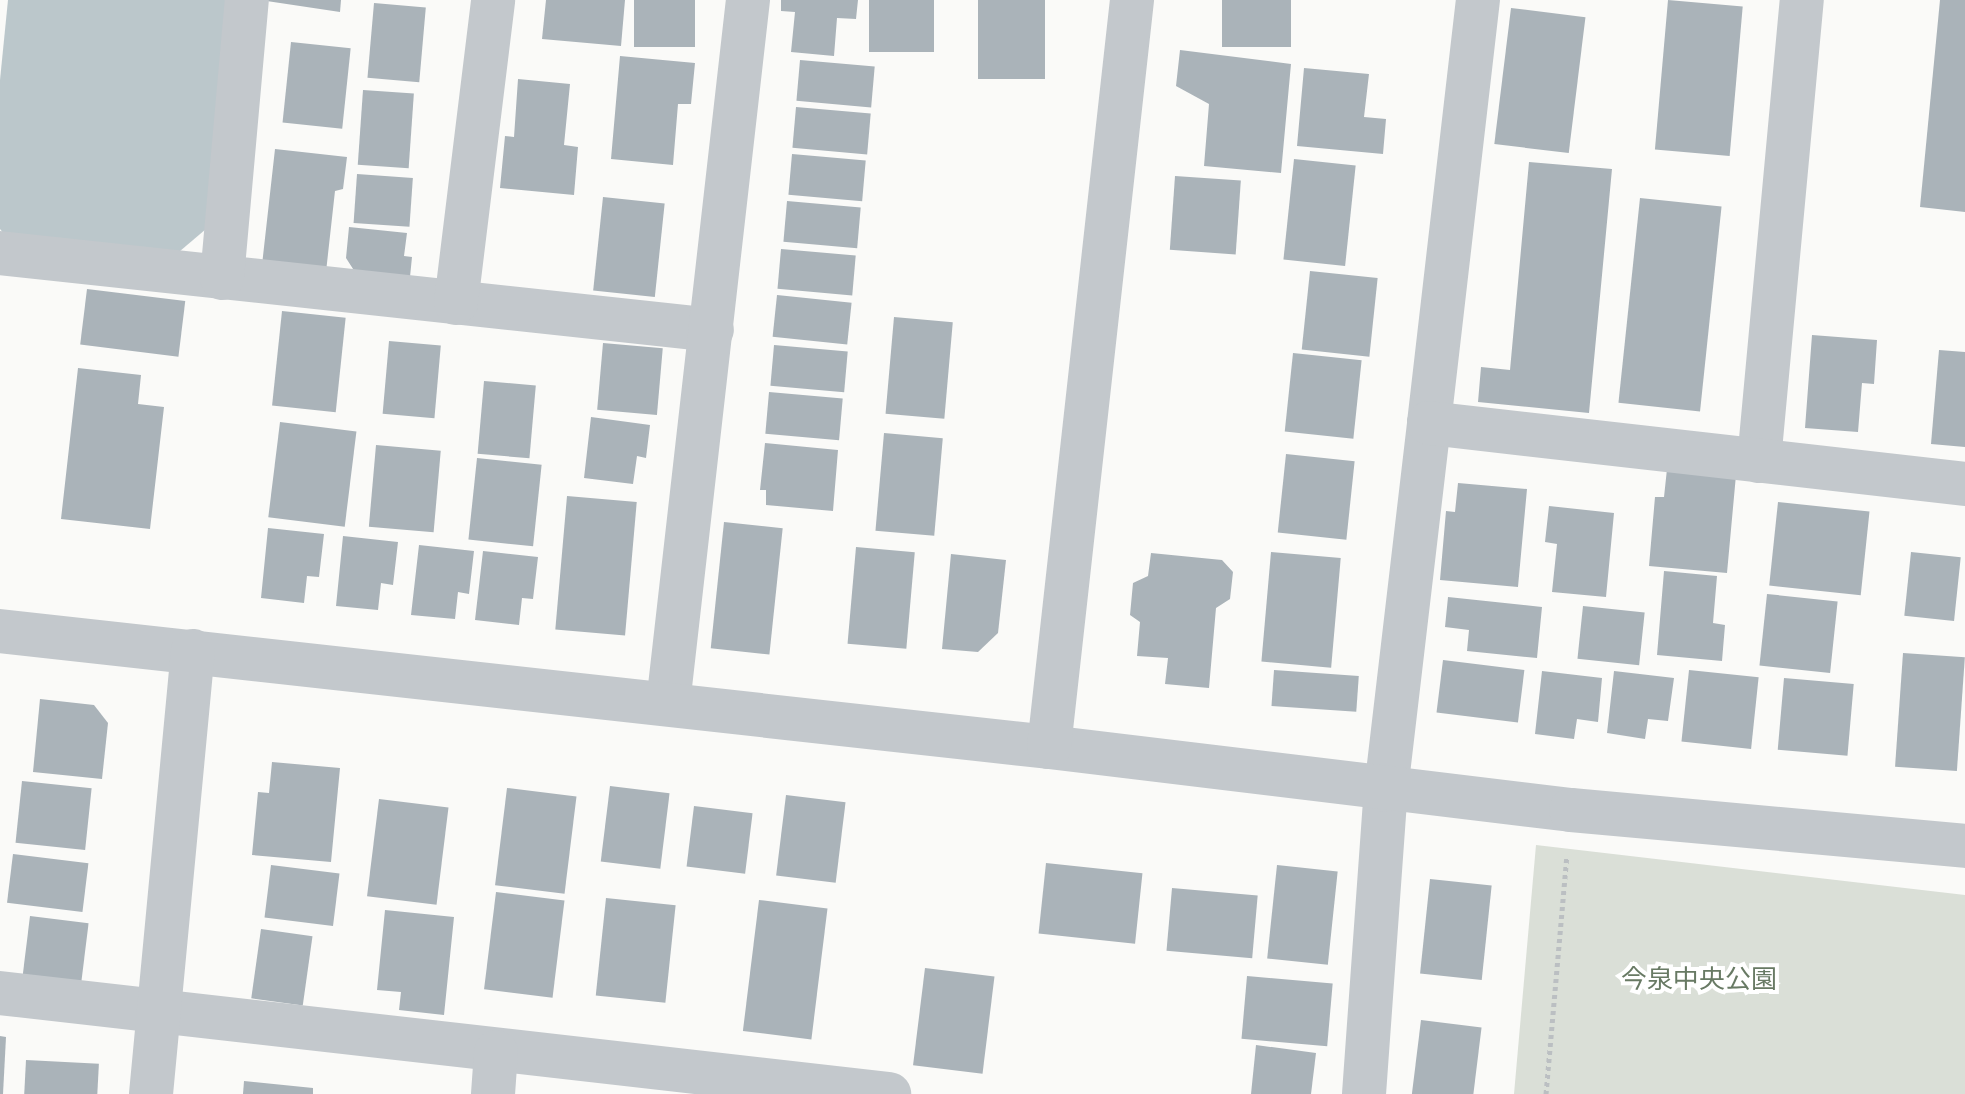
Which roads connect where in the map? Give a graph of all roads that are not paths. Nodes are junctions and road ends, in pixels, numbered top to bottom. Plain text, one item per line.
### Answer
1 (247, 0) edge
2 (493, 0) edge
3 (748, 0) edge
4 (1132, 0) edge
5 (1478, 0) edge
6 (1802, 0) edge
7 (0, 253) edge
8 (222, 278) junction
9 (456, 303) junction
10 (712, 330) junction
11 (1429, 423) junction
12 (1759, 461) junction
13 (1965, 484) edge
14 (0, 631) edge
15 (193, 651) junction
16 (668, 704) junction
17 (1049, 747) junction
18 (1386, 790) junction
19 (1965, 846) edge
20 (0, 993) edge
21 (158, 1010) junction
22 (495, 1073) edge
23 (780, 1088) edge
24 (151, 1094) edge
25 (889, 1094) edge
26 (1364, 1094) edge

1 - 8 street
2 - 9 street
3 - 10 street
4 - 17 street
5 - 11 street
6 - 12 street
7 - 8 street
8 - 9 street
9 - 10 street
10 - 16 street
11 - 12 street
11 - 18 street
12 - 13 street
14 - 15 street
15 - 16 street
15 - 21 street
16 - 17 street
17 - 18 street
18 - 19 street
18 - 26 street
20 - 21 street
21 - 22 street
21 - 24 street
22 - 23 street
23 - 25 street

